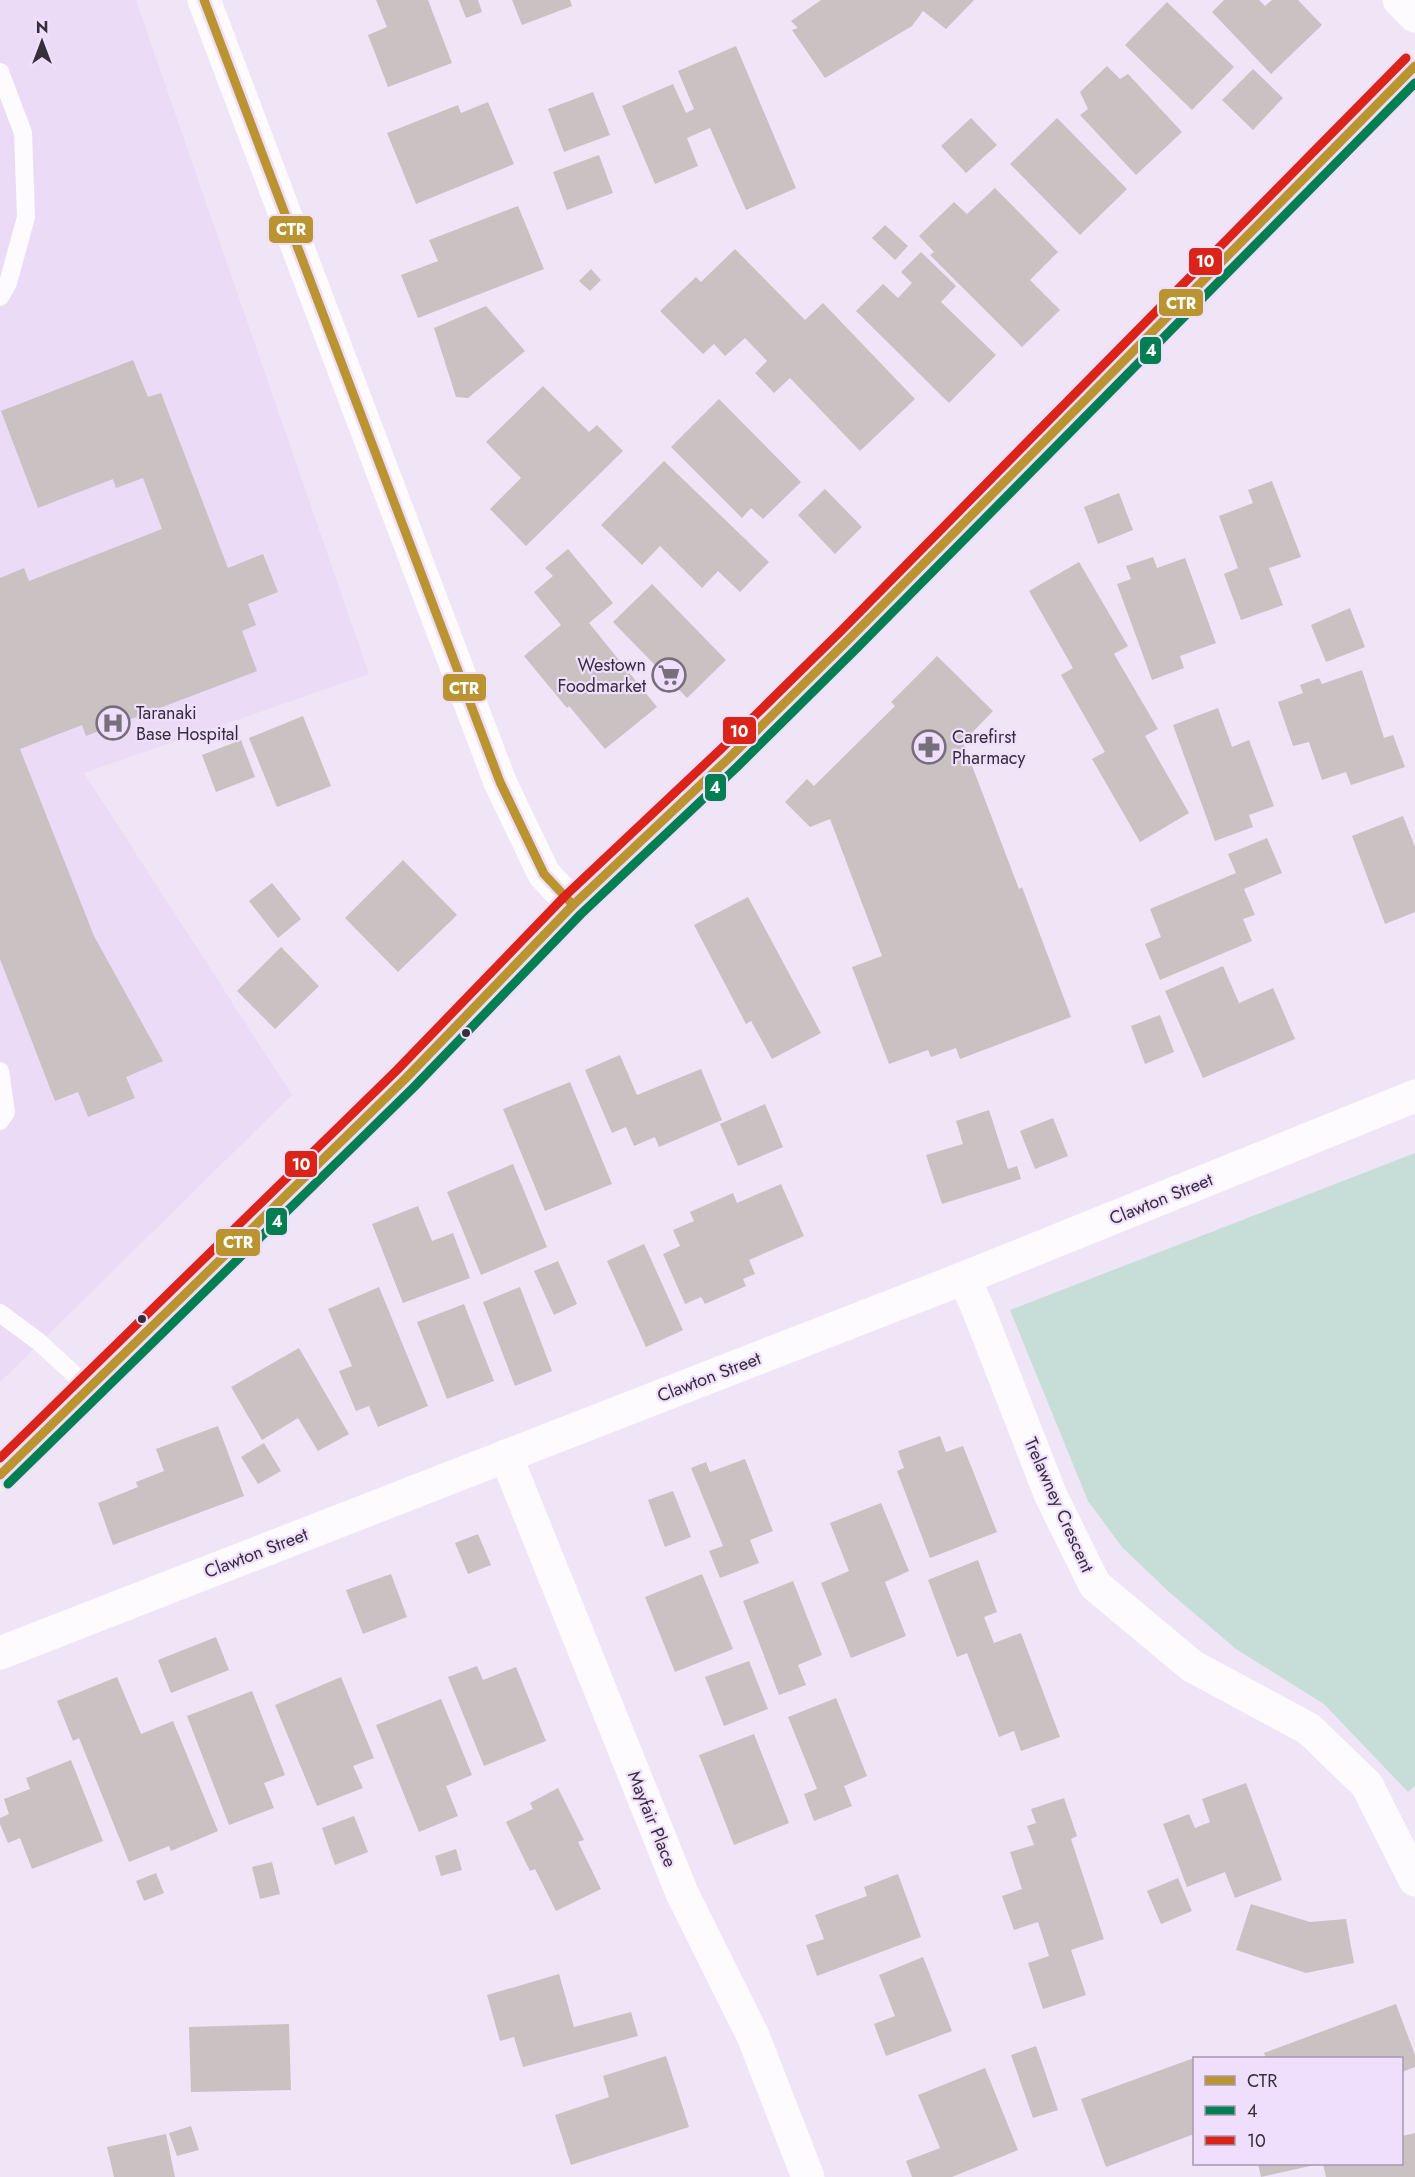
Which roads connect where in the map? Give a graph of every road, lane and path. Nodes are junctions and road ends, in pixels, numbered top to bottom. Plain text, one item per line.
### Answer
1 (204, 0) edge
2 (1399, 0) edge
3 (1415, 16) edge
4 (1415, 66) edge
5 (0, 72) edge
6 (0, 297) edge
7 (573, 905) junction
8 (0, 1071) edge
9 (1415, 1096) edge
10 (0, 1121) edge
11 (964, 1278) junction
12 (0, 1313) edge
13 (89, 1388) junction
14 (506, 1456) junction
15 (0, 1475) edge
16 (0, 1653) edge
17 (1415, 1880) edge
18 (808, 2177) edge

1 - 7 street
2 - 3 street
4 - 7 main road
5 - 6 lane
7 - 13 main road
8 - 10 lane
9 - 11 street, Clawton Street
11 - 14 street, Clawton Street
11 - 17 street, Trelawney Crescent
12 - 13 lane
13 - 15 main road
14 - 16 street, Clawton Street
14 - 18 street, Mayfair Place

